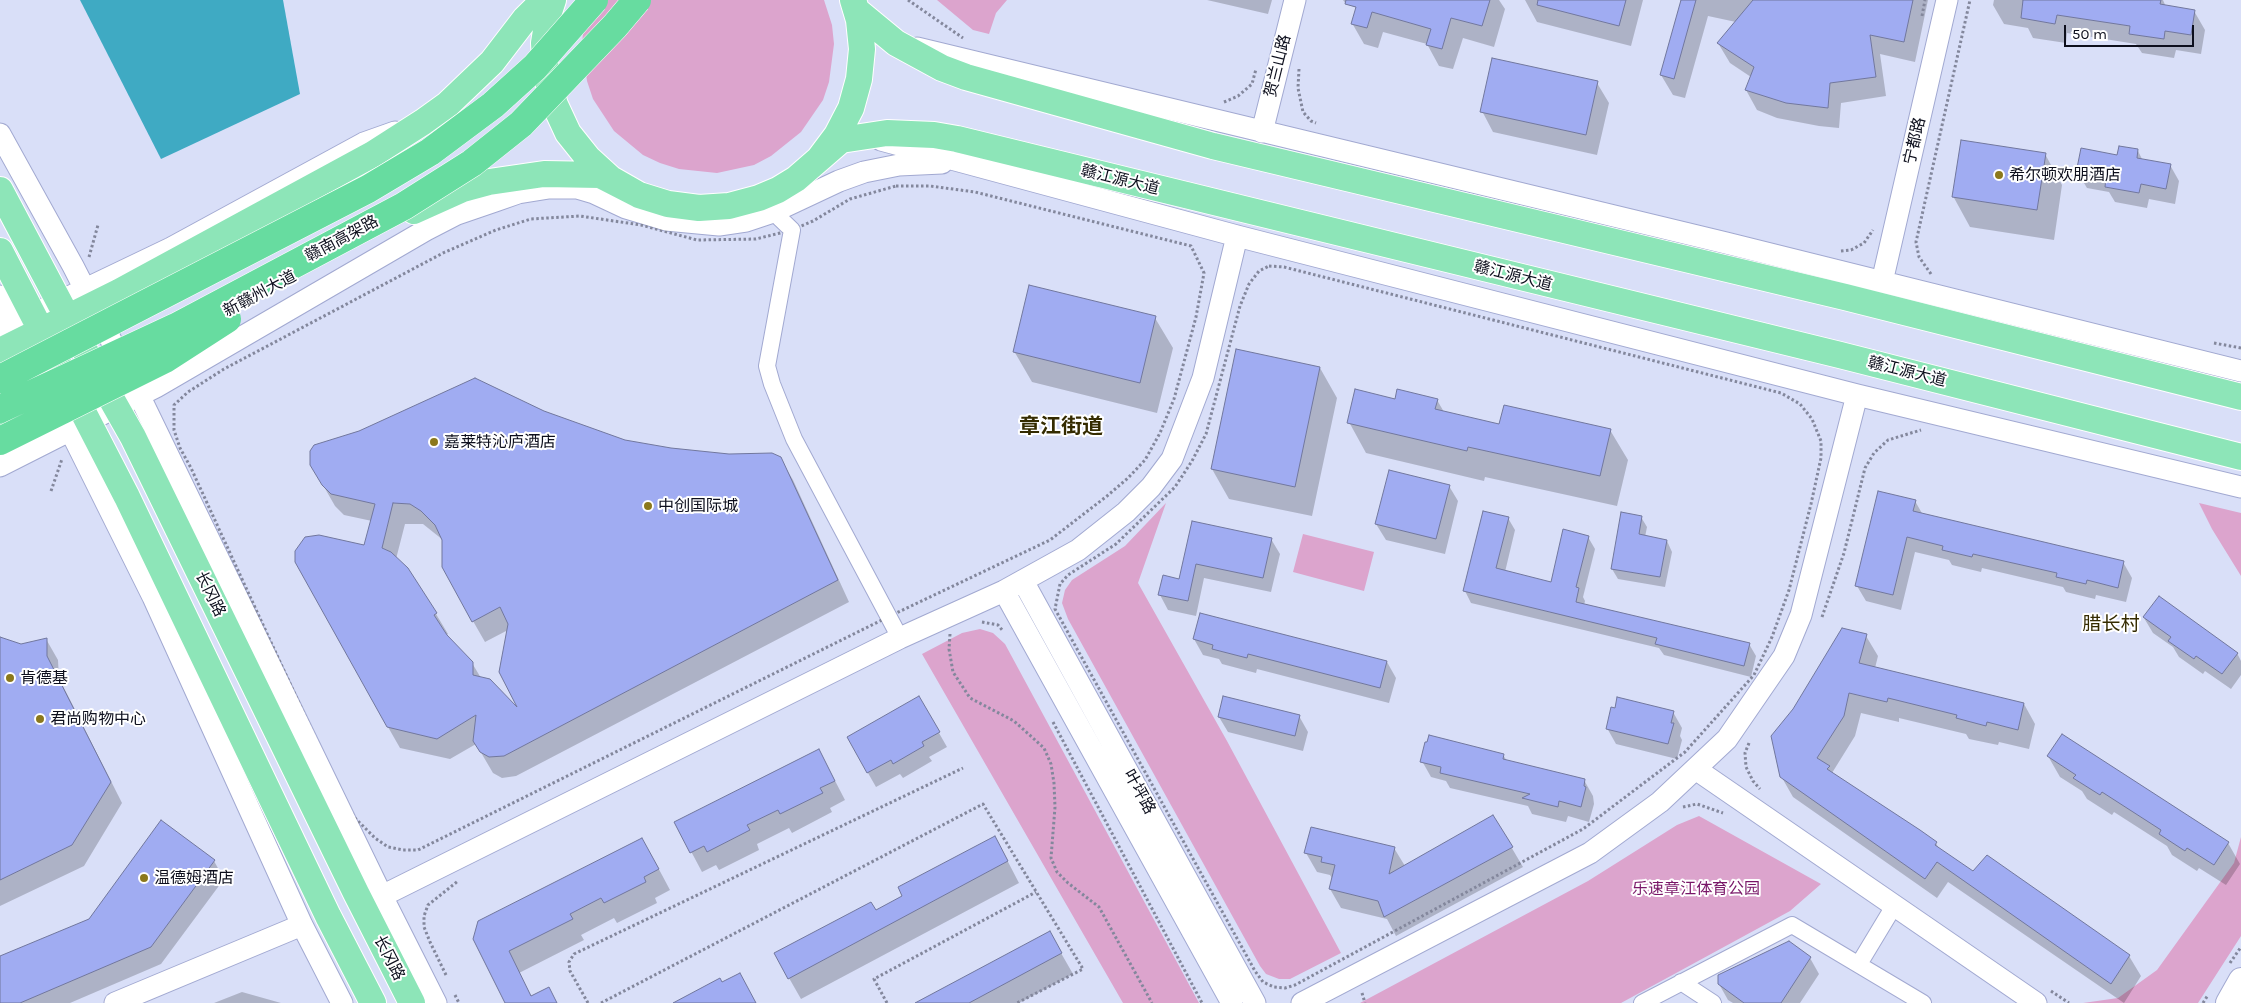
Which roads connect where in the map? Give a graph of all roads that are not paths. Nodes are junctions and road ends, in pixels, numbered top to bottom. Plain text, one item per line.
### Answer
1 (544, 0) edge
2 (553, 0) edge
3 (594, 0) edge
4 (637, 0) edge
5 (853, 0) edge
6 (1295, 0) edge
7 (1947, 0) edge
8 (896, 43) junction
9 (1262, 132) junction
10 (0, 134) edge
11 (864, 135) junction
12 (968, 163) junction
13 (796, 179) junction
14 (0, 190) edge
15 (639, 194) junction
16 (766, 205) junction
17 (404, 206) junction
18 (1237, 236) junction
19 (0, 251) edge
20 (1882, 282) junction
21 (0, 296) edge
22 (97, 304) junction
23 (63, 309) junction
24 (22, 328) edge
25 (0, 351) edge
26 (124, 366) junction
27 (2241, 371) edge
28 (0, 372) edge
29 (99, 378) junction
30 (0, 379) edge
31 (63, 395) junction
32 (1858, 395) junction
33 (2241, 397) edge
34 (128, 401) junction
35 (0, 409) edge
36 (0, 425) edge
37 (79, 425) junction
38 (0, 441) edge
39 (2241, 457) edge
40 (0, 466) edge
41 (2241, 487) edge
42 (1014, 586) junction
43 (900, 638) junction
44 (1697, 770) junction
45 (382, 896) junction
46 (1894, 906) junction
47 (302, 925) junction
48 (1859, 964) junction
49 (2241, 980) edge
50 (1681, 982) junction
51 (2040, 994) edge
52 (445, 999) edge
53 (115, 1003) edge
54 (342, 1003) edge
55 (373, 1003) edge
56 (412, 1003) edge
57 (1232, 1003) edge
58 (1255, 1003) edge
59 (1302, 1003) edge
60 (1642, 1003) edge
61 (1714, 1003) edge
62 (1923, 1003) edge
63 (2228, 1003) edge

1 - 22 main road
2 - 15 main road
3 - 22 highway, 赣南高架路, bridge
4 - 17 highway, 赣南高架路, bridge
5 - 8 main road
5 - 13 main road
6 - 9 street, 贺兰山路
7 - 20 street, 宁都路
8 - 9 street
8 - 33 main road
9 - 20 street
10 - 22 street
11 - 12 street
11 - 13 main road, 赣江源大道
11 - 39 main road, 赣江源大道
12 - 16 street
12 - 18 street
13 - 16 main road
14 - 23 main road, 长冈路
15 - 16 main road
15 - 26 main road, 新赣州大道
16 - 34 street
16 - 43 street
17 - 35 highway, 赣南高架路, bridge
17 - 38 highway, bridge
18 - 32 street
18 - 42 street
19 - 24 main road, 长冈路
20 - 27 street
21 - 24 street
22 - 23 main road
22 - 26 street
22 - 28 highway, bridge
22 - 30 highway, 赣南高架路, bridge
23 - 24 main road
23 - 29 main road, 长冈路
24 - 25 main road
24 - 31 main road, 长冈路
26 - 29 main road, 新赣州大道
26 - 34 street
29 - 31 main road, 新赣州大道
29 - 34 main road, 长冈路
31 - 36 main road, 新赣州大道
31 - 37 main road, 长冈路
32 - 41 street
32 - 44 street
34 - 37 street
34 - 45 street
34 - 56 main road, 长冈路
37 - 40 street
37 - 47 street
37 - 55 main road, 长冈路
42 - 43 street
42 - 57 street, 叶坪路
42 - 58 street, 叶坪路
43 - 45 street
44 - 46 street
44 - 59 street
45 - 52 street
46 - 48 street
46 - 51 street
47 - 53 street
47 - 54 street
48 - 50 street
48 - 62 street
49 - 63 main road
50 - 60 street
50 - 61 street

